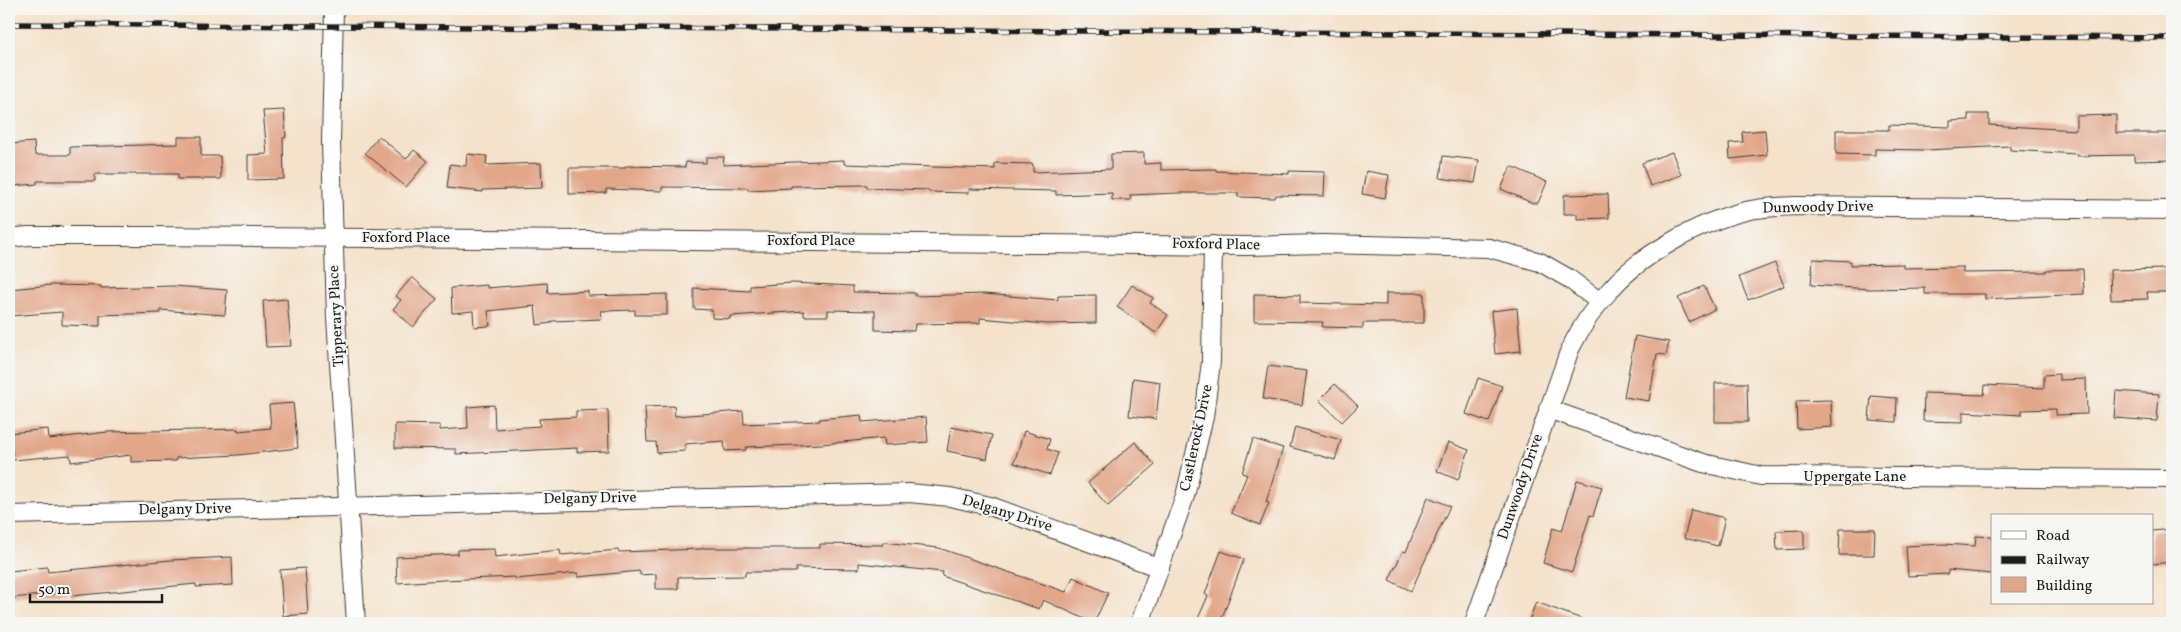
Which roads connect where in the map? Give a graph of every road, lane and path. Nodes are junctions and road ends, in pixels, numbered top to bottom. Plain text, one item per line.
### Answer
1 (334, 9) edge
2 (2172, 210) edge
3 (9, 238) edge
4 (334, 238) junction
5 (1213, 245) junction
6 (1600, 302) junction
7 (1548, 409) junction
8 (2172, 479) edge
9 (348, 506) junction
10 (9, 515) edge
11 (1160, 568) junction
12 (356, 623) edge
13 (1140, 623) edge
14 (1474, 623) edge

1 - 4 street, Tipperary Place
2 - 6 street, Dunwoody Drive
3 - 4 street, Foxford Place
4 - 5 street, Foxford Place
4 - 9 street, Tipperary Place
5 - 6 street, Foxford Place
5 - 11 street, Castlerock Drive
6 - 7 street, Dunwoody Drive
7 - 8 street, Uppergate Lane
7 - 14 street, Dunwoody Drive
9 - 10 street, Delgany Drive
9 - 11 street, Delgany Drive
9 - 12 street, Tipperary Place
11 - 13 street, Castlerock Drive

